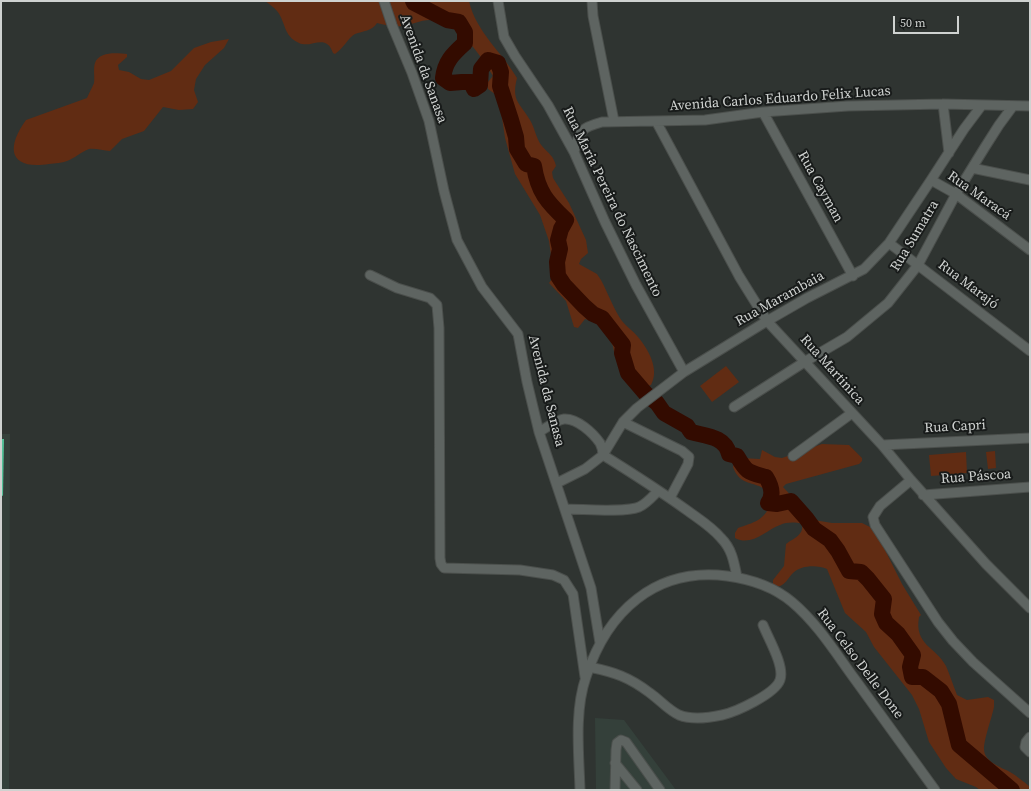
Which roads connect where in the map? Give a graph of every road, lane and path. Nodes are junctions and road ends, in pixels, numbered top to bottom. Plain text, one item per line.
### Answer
1 (384, 1) edge
2 (498, 1) edge
3 (592, 1) edge
4 (943, 104) junction
5 (982, 105) junction
6 (1014, 106) junction
7 (1030, 106) edge
8 (763, 112) junction
9 (614, 121) junction
10 (656, 121) junction
11 (574, 152) junction
12 (949, 153) junction
13 (972, 168) junction
14 (932, 180) junction
15 (1030, 180) edge
16 (956, 194) junction
17 (889, 243) junction
18 (1030, 250) edge
19 (918, 265) junction
20 (370, 275) dead end
21 (853, 276) junction
22 (767, 321) junction
23 (1030, 350) edge
24 (806, 361) junction
25 (684, 372) junction
26 (734, 407) dead end
27 (852, 413) junction
28 (623, 422) junction
29 (539, 432) junction
30 (1030, 438) edge
31 (882, 445) junction
32 (603, 455) junction
33 (793, 456) dead end
34 (911, 480) junction
35 (557, 483) junction
36 (1030, 487) edge
37 (658, 491) junction
38 (923, 494) junction
39 (670, 498) junction
40 (565, 509) junction
41 (737, 577) junction
42 (1030, 608) edge
43 (763, 625) dead end
44 (600, 643) junction
45 (589, 667) junction
46 (585, 678) junction
47 (1030, 713) edge
48 (1030, 737) edge
49 (1030, 752) edge
50 (615, 763) junction
51 (580, 790) edge
52 (615, 790) edge
53 (637, 790) edge
54 (660, 790) edge
55 (935, 790) edge

1 - 29 street, Avenida da Sanasa
2 - 11 street, Rua Maria Pereira do Nascimento
3 - 9 street
4 - 5 street, Avenida Carlos Eduardo Felix Lucas
4 - 8 street, Avenida Carlos Eduardo Felix Lucas
4 - 12 street
5 - 6 street, Avenida Carlos Eduardo Felix Lucas
5 - 12 street, Rua Marambaia
6 - 7 street, Avenida Carlos Eduardo Felix Lucas
6 - 13 street, Rua Sumatra
8 - 10 street, Avenida Carlos Eduardo Felix Lucas
8 - 21 street, Rua Cayman
9 - 10 street, Avenida Carlos Eduardo Felix Lucas
9 - 11 street, Avenida Carlos Eduardo Felix Lucas
10 - 22 street, Rua Martinica
11 - 25 street, Rua Maria Pereira do Nascimento
12 - 14 street, Rua Marambaia
13 - 15 street
13 - 16 street, Rua Sumatra
14 - 16 street, Rua Maracá
14 - 17 street, Rua Marambaia
16 - 18 street, Rua Maracá
16 - 19 street, Rua Sumatra
17 - 19 street, Rua Marajó
17 - 21 street, Rua Marambaia
19 - 23 street, Rua Marajó
19 - 24 street, Rua Sumatra
20 - 46 street
21 - 22 street, Rua Marambaia
22 - 24 street, Rua Martinica
22 - 25 street, Rua Marambaia
24 - 26 street, Rua Sumatra
24 - 27 street, Rua Martinica
25 - 28 street, Rua Marambaia
27 - 31 street, Rua Martinica
27 - 33 street
28 - 32 street, Rua Marambaia
28 - 39 street
29 - 32 street
29 - 35 street, Avenida da Sanasa
30 - 31 street, Rua Capri
31 - 34 street, Rua Martinica
32 - 35 street, Rua Marambaia
32 - 37 street
34 - 38 street, Rua Martinica
34 - 47 street
35 - 40 street, Avenida da Sanasa
36 - 38 street, Rua Páscoa
37 - 39 street
37 - 40 street
38 - 42 street, Rua Martinica
39 - 41 street
40 - 44 street, Avenida da Sanasa
41 - 44 street, Rua Celso Delle Done
41 - 55 street, Rua Celso Delle Done
43 - 45 street
44 - 45 street, Rua Celso Delle Done
45 - 46 street, Rua Celso Delle Done
46 - 51 street
48 - 49 street
50 - 52 street
50 - 53 street
50 - 54 street

